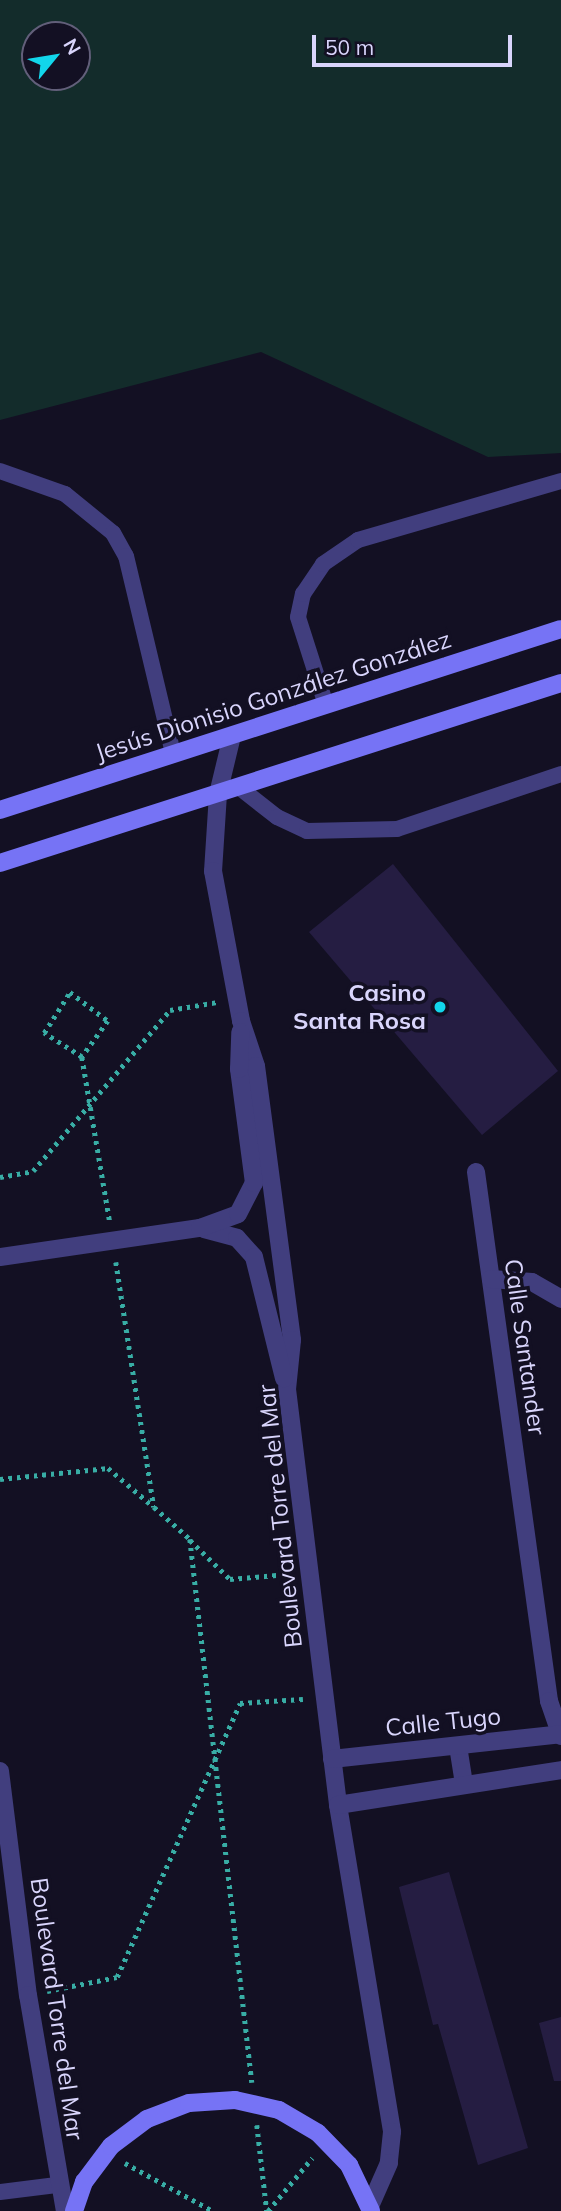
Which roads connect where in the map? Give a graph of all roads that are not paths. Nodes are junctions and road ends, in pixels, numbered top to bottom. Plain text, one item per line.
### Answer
1 (0, 471) edge
2 (561, 481) edge
3 (561, 629) edge
4 (561, 683) edge
5 (326, 705) junction
6 (232, 736) junction
7 (173, 754) junction
8 (561, 774) edge
9 (240, 788) junction
10 (218, 794) junction
11 (0, 810) edge
12 (0, 863) edge
13 (241, 1021) junction
14 (476, 1172) dead end
15 (200, 1228) junction
16 (0, 1257) edge
17 (491, 1279) junction
18 (561, 1299) edge
19 (287, 1389) junction
20 (561, 1735) edge
21 (458, 1746) junction
22 (332, 1759) junction
23 (561, 1770) edge
24 (0, 1772) edge
25 (464, 1785) junction
26 (338, 1805) junction
27 (57, 2185) junction
28 (0, 2192) edge
29 (371, 2208) edge
30 (65, 2211) edge
31 (74, 2211) edge

1 - 7 lane
2 - 5 lane
3 - 5 main road, Jesús Dionisio González González
4 - 9 main road
5 - 6 main road, Jesús Dionisio González González
6 - 7 main road, Jesús Dionisio González González
6 - 10 street, Boulevard Torre del Mar
7 - 11 main road, Jesús Dionisio González González
8 - 9 lane
9 - 10 main road
10 - 12 main road
10 - 13 street, Boulevard Torre del Mar
13 - 15 street
13 - 19 street, Boulevard Torre del Mar
14 - 17 street, Calle Santander
15 - 16 street
15 - 19 street
17 - 18 street
17 - 20 street, Calle Santander
19 - 22 street, Boulevard Torre del Mar
20 - 21 street, Calle Tugo
21 - 22 street, Calle Tugo
21 - 25 street
22 - 26 street, Boulevard Torre del Mar
23 - 25 street
24 - 27 street, Boulevard Torre del Mar
25 - 26 street
26 - 29 street, Boulevard Torre del Mar
27 - 28 lane
27 - 30 street, Boulevard Torre del Mar
29 - 31 main road

